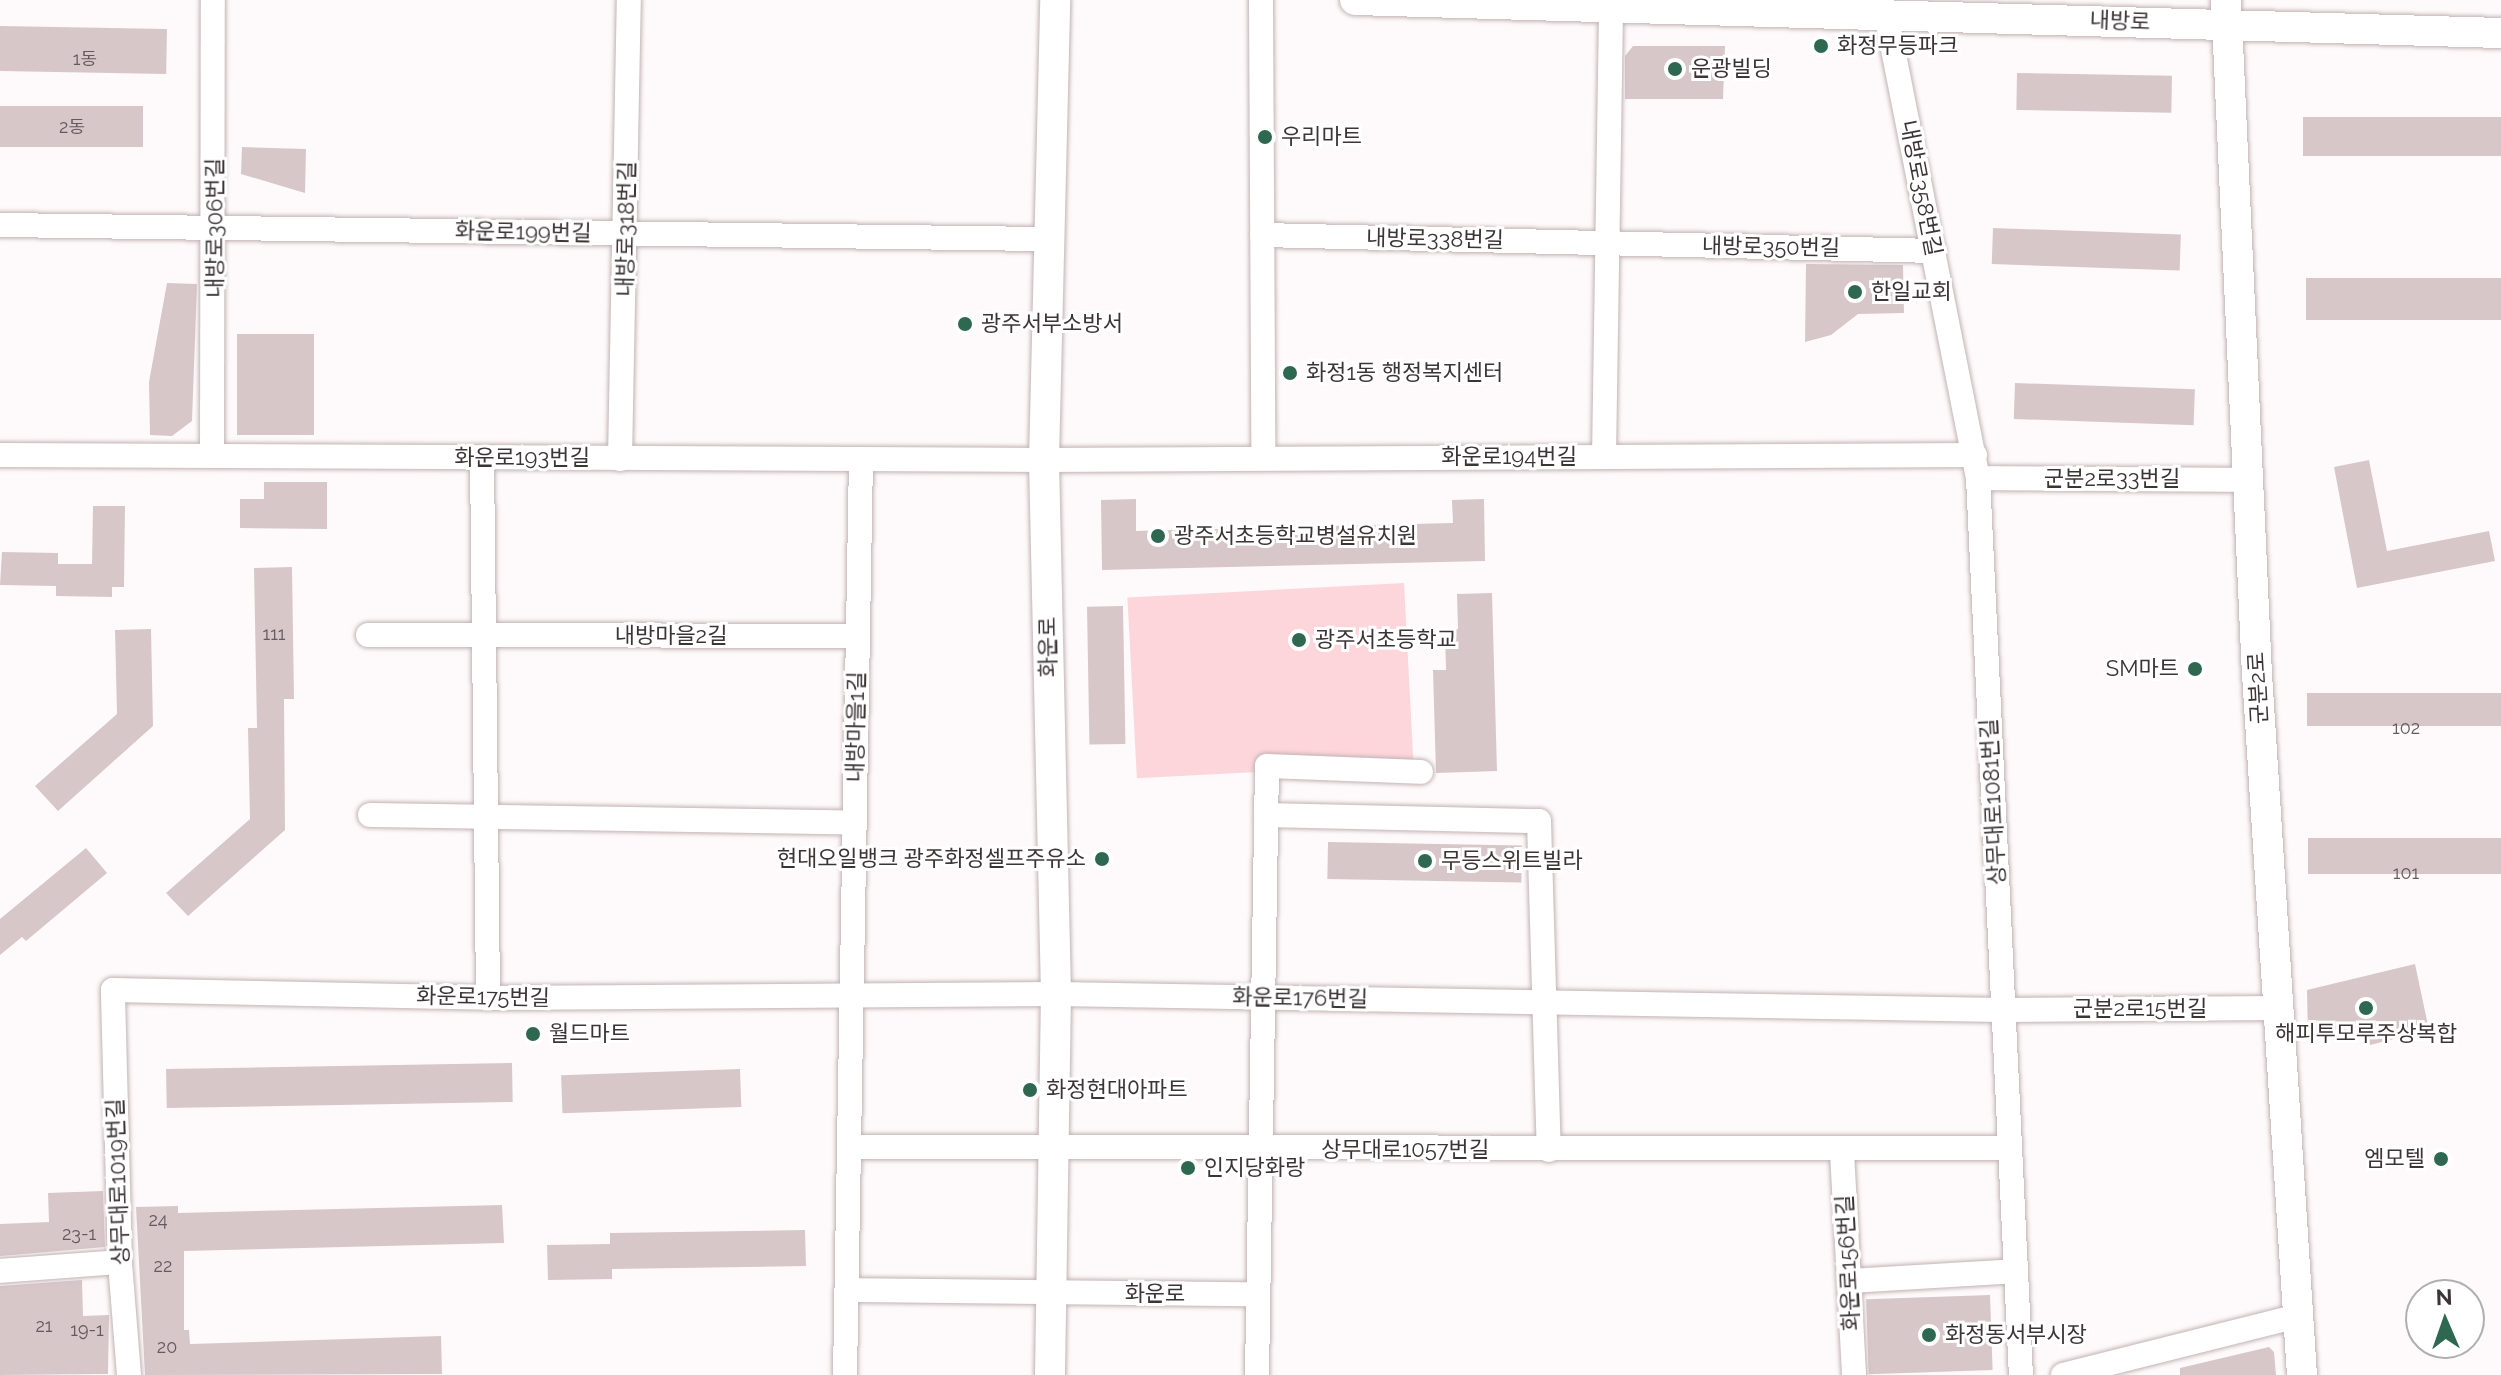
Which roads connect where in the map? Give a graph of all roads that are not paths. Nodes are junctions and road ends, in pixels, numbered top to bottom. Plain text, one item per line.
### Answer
1 (213, 0) edge
2 (629, 0) edge
3 (1055, 0) edge
4 (1261, 0) edge
5 (1355, 0) edge
6 (1409, 1) edge
7 (1611, 5) junction
8 (1744, 5) edge
9 (2226, 12) edge
10 (1886, 14) junction
11 (2501, 33) edge
12 (0, 225) edge
13 (215, 225) junction
14 (626, 234) junction
15 (1262, 235) junction
16 (1046, 239) junction
17 (1607, 243) junction
18 (1934, 251) junction
19 (0, 455) edge
20 (212, 456) junction
21 (1604, 457) junction
22 (482, 458) junction
23 (1263, 458) junction
24 (620, 459) junction
25 (861, 460) junction
26 (1044, 460) junction
27 (1976, 467) junction
28 (2247, 480) junction
29 (368, 635) dead end
30 (483, 635) junction
31 (858, 636) junction
32 (1421, 772) dead end
33 (1267, 808) junction
34 (370, 815) dead end
35 (484, 817) junction
36 (855, 823) junction
37 (113, 990) joint
38 (852, 994) junction
39 (1056, 994) junction
40 (488, 998) junction
41 (1262, 998) junction
42 (1545, 1003) junction
43 (2278, 1008) junction
44 (2002, 1010) junction
45 (1056, 1146) junction
46 (851, 1147) junction
47 (2009, 1148) junction
48 (1260, 1150) junction
49 (1549, 1150) junction
50 (1842, 1152) junction
51 (120, 1262) junction
52 (0, 1271) edge
53 (2015, 1271) junction
54 (1849, 1281) junction
55 (847, 1290) junction
56 (1052, 1293) junction
57 (1258, 1294) junction
58 (2298, 1316) junction
59 (129, 1375) edge
60 (845, 1375) edge
61 (1050, 1375) edge
62 (1257, 1375) edge
63 (1854, 1375) edge
64 (2021, 1375) edge
65 (2063, 1375) edge
66 (2302, 1375) edge

1 - 13 street, 내방로306번길
2 - 14 street, 내방로318번길
3 - 16 street, 화운로
4 - 15 street
5 - 6 street, 내방로
6 - 7 street, 내방로
7 - 8 street, 내방로
7 - 17 street
8 - 10 street, 내방로
9 - 10 street, 내방로
9 - 11 street, 내방로
9 - 28 street, 군분2로
10 - 18 street, 내방로358번길
12 - 13 street, 화운로199번길
13 - 14 street, 화운로199번길
13 - 20 street, 내방로306번길
14 - 16 street, 화운로199번길
14 - 24 street, 내방로318번길
15 - 17 street, 내방로338번길
15 - 23 street
16 - 26 street, 화운로
17 - 18 street, 내방로350번길
17 - 21 street
18 - 27 street, 내방로358번길
19 - 20 street, 화운로193번길
20 - 22 street, 화운로193번길
21 - 23 street, 화운로194번길
21 - 27 street, 화운로194번길
22 - 24 street, 화운로193번길
22 - 30 street
23 - 26 street, 화운로194번길
24 - 25 street, 화운로193번길
25 - 26 street, 화운로193번길
25 - 31 street, 내방마을1길
26 - 39 street, 화운로
27 - 28 street, 군분2로33번길
27 - 44 street, 상무대로1081번길
28 - 43 street, 군분2로
29 - 30 street, 내방마을2길
30 - 31 street, 내방마을2길
30 - 35 street
31 - 36 street, 내방마을1길
32 - 33 street
33 - 41 street
33 - 42 street
34 - 35 street
35 - 36 street
35 - 40 street
36 - 38 street, 내방마을1길
37 - 40 street, 화운로175번길
37 - 51 street, 상무대로1019번길
38 - 39 street, 화운로175번길
38 - 40 street, 화운로175번길
38 - 46 street
39 - 41 street, 화운로176번길
39 - 45 street, 화운로
41 - 42 street, 화운로176번길
41 - 48 street
42 - 44 street, 화운로176번길
42 - 49 street
43 - 44 street, 군분2로15번길
43 - 58 street, 군분2로
44 - 47 street, 상무대로1081번길
45 - 46 street
45 - 48 street, 상무대로1057번길
45 - 56 street, 화운로
46 - 55 street
47 - 50 street
47 - 53 street, 상무대로1081번길
48 - 49 street, 상무대로1057번길
48 - 57 street
49 - 50 street
50 - 54 street, 화운로156번길
51 - 52 street
51 - 59 street, 상무대로1019번길
53 - 54 street
53 - 64 street, 상무대로1081번길
54 - 63 street, 화운로156번길
55 - 56 street, 화운로
55 - 60 street
56 - 57 street, 화운로
56 - 61 street, 화운로
57 - 62 street
58 - 65 street
58 - 66 street, 군분2로

